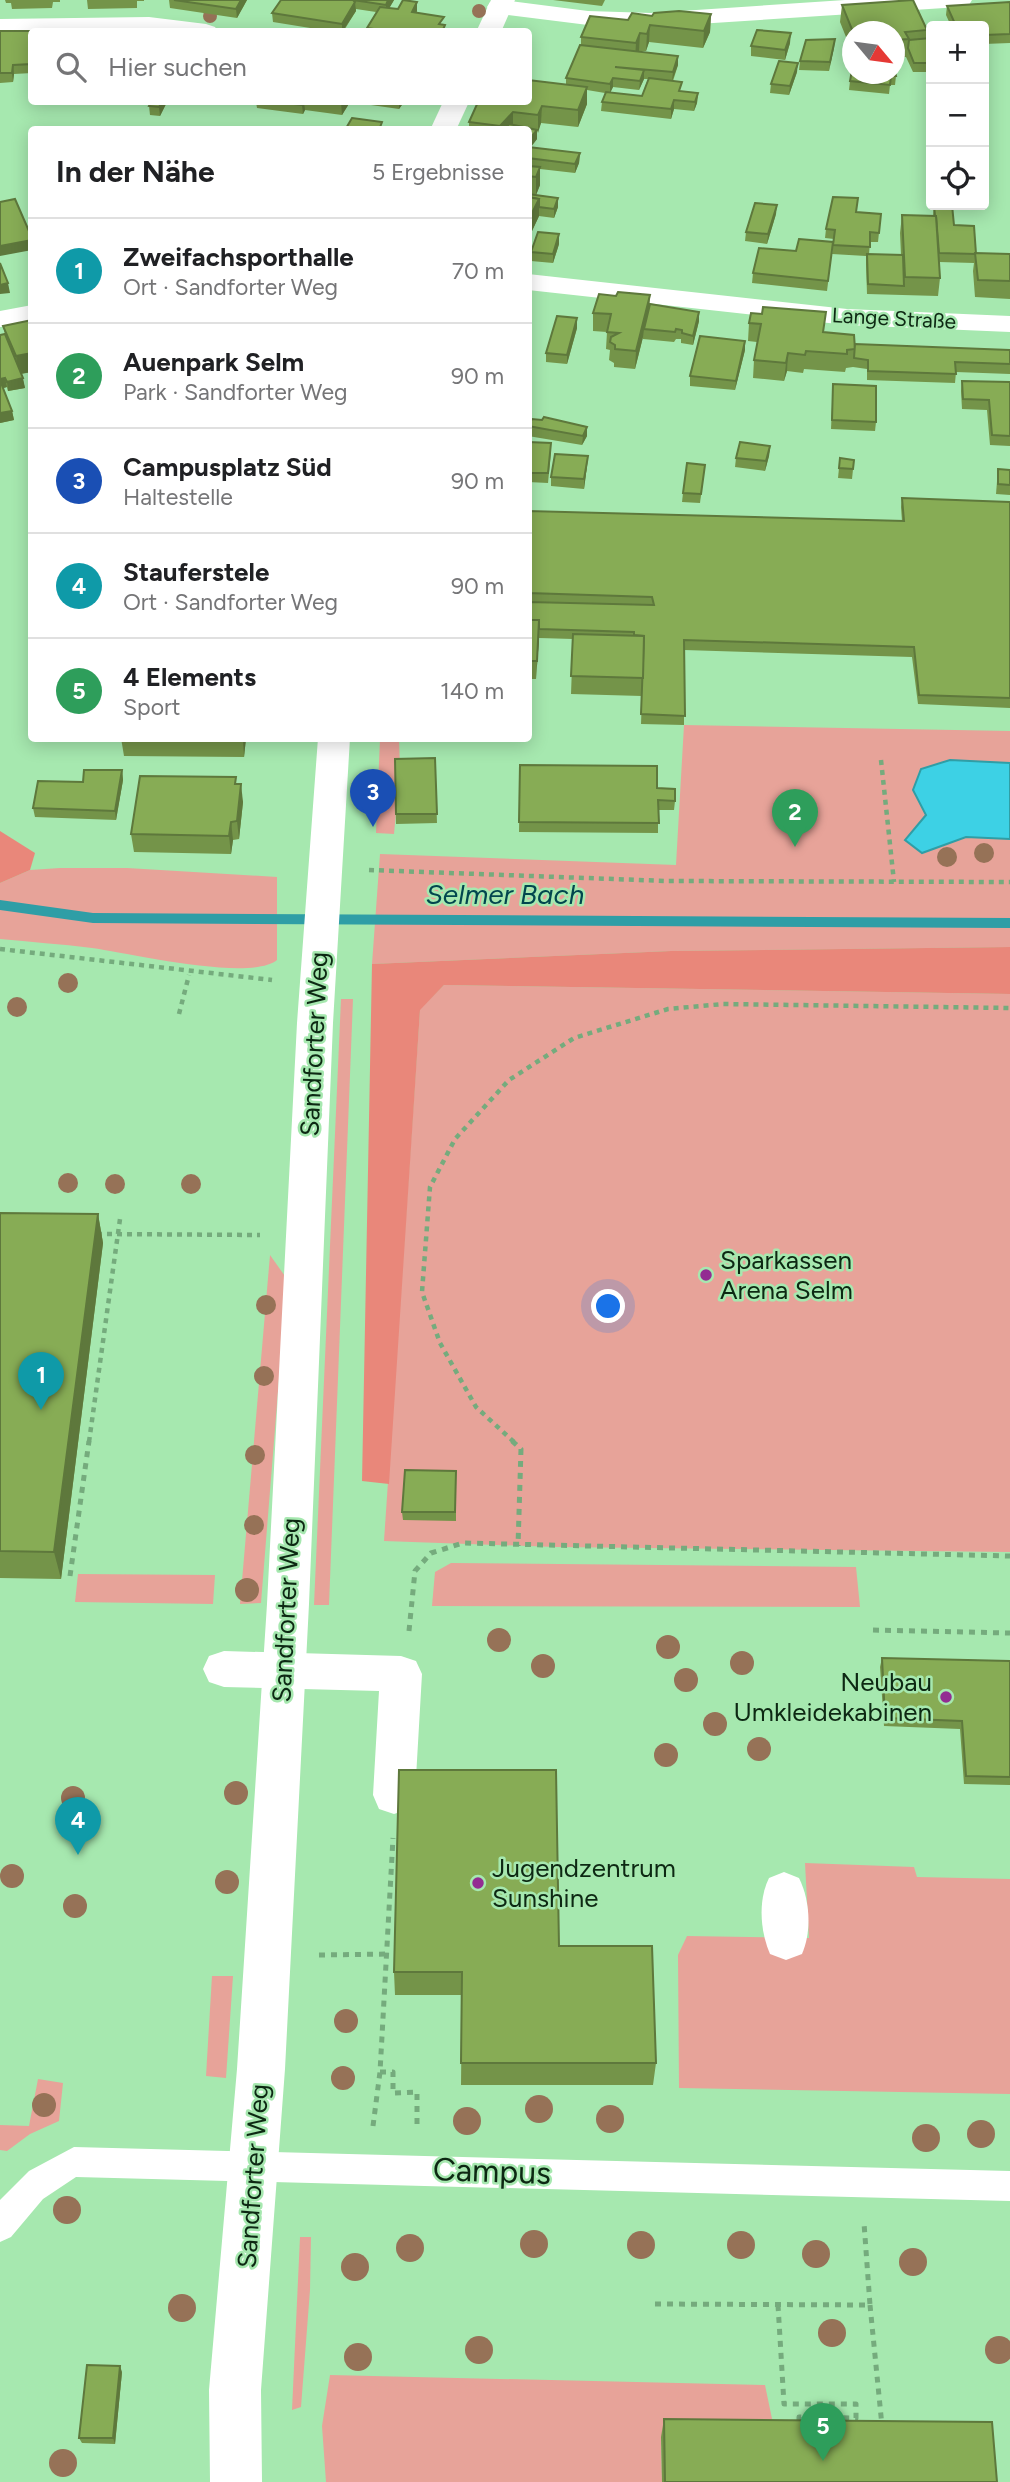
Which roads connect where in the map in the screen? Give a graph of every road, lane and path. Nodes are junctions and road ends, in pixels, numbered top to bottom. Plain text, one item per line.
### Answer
1 (960, 0) edge
2 (501, 4) edge
3 (0, 26) edge
4 (178, 28) edge
5 (490, 28) edge
6 (455, 105) edge
7 (445, 126) edge
8 (532, 282) edge
9 (28, 314) edge
10 (0, 319) edge
11 (1010, 324) edge
12 (334, 742) edge
13 (881, 760) dead end
14 (325, 875) junction
15 (894, 882) junction
16 (1010, 882) edge
17 (0, 949) edge
18 (189, 975) junction
19 (280, 981) dead end
20 (1010, 1008) edge
21 (179, 1014) dead end
22 (120, 1219) dead end
23 (92, 1234) edge
24 (119, 1234) junction
25 (264, 1235) dead end
26 (518, 1546) junction
27 (1010, 1556) edge
28 (70, 1576) dead end
29 (873, 1630) dead end
30 (1010, 1633) edge
31 (224, 1668) dead end
32 (283, 1670) junction
33 (401, 1674) junction
34 (393, 1813) joint
35 (784, 1892) dead end
36 (786, 1939) dead end
37 (388, 1954) junction
38 (318, 1955) dead end
39 (380, 2072) junction
40 (373, 2128) dead end
41 (406, 2135) dead end
42 (255, 2167) junction
43 (862, 2180) junction
44 (1010, 2186) edge
45 (0, 2226) edge
46 (655, 2304) dead end
47 (778, 2305) junction
48 (870, 2305) junction
49 (871, 2430) edge
50 (799, 2431) edge
51 (236, 2482) edge

1 - 2 street
2 - 5 street
3 - 4 street
6 - 7 street
8 - 11 street, Lange Straße
9 - 10 street
12 - 14 street, Sandforter Weg
13 - 15 path
14 - 15 path
14 - 32 street, Sandforter Weg
15 - 16 path
17 - 18 path
18 - 19 path
18 - 21 path
20 - 26 path
22 - 24 path
23 - 24 path
24 - 25 path
24 - 28 path
26 - 27 path
26 - 33 path
29 - 30 path
31 - 32 street
32 - 33 street
32 - 42 street, Sandforter Weg
33 - 34 street
34 - 37 path
35 - 36 street
37 - 38 path
37 - 39 path
39 - 40 path
39 - 41 path
42 - 43 lane, Campus
42 - 45 lane, Campus
42 - 51 street, Sandforter Weg
43 - 44 lane, Campus
43 - 48 path
46 - 47 path
47 - 48 path
47 - 50 path
48 - 49 path

